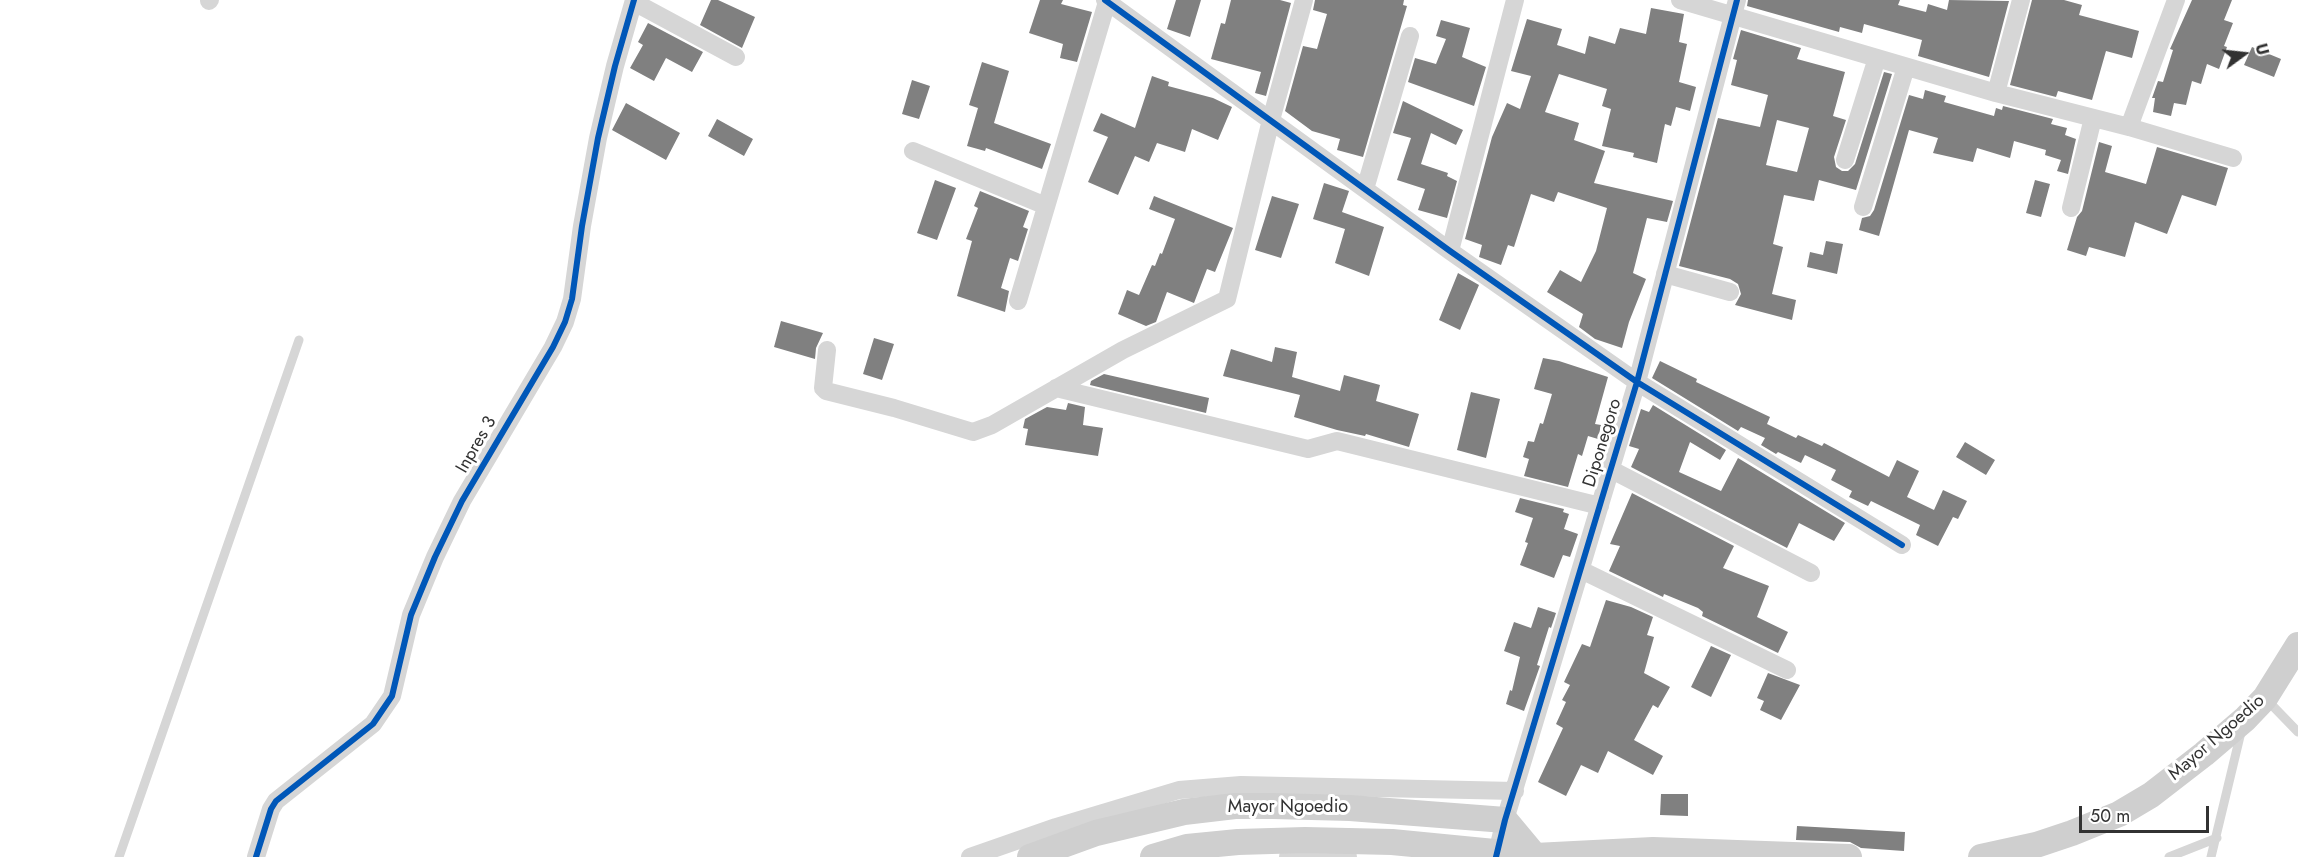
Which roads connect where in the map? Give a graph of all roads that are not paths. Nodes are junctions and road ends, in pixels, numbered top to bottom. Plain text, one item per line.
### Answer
1 (1304, 0) edge
2 (1515, 0) edge
3 (1680, 0) edge
4 (2021, 0) edge
5 (2176, 0) edge
6 (634, 1) edge
7 (1106, 1) edge
8 (1734, 8) edge
9 (1410, 36) dead end
10 (736, 57) dead end
11 (1877, 58) junction
12 (1906, 67) junction
13 (1996, 93) junction
14 (2093, 117) junction
15 (1271, 120) junction
16 (2129, 127) junction
17 (913, 150) dead end
18 (2233, 158) dead end
19 (1845, 160) dead end
20 (1365, 189) junction
21 (1046, 206) junction
22 (1863, 207) dead end
23 (2071, 208) dead end
24 (1450, 251) junction
25 (1665, 274) junction
26 (1730, 292) dead end
27 (1018, 301) dead end
28 (299, 340) dead end
29 (826, 350) dead end
30 (1637, 382) junction
31 (1056, 388) junction
32 (1610, 469) junction
33 (1600, 506) junction
34 (1902, 545) dead end
35 (1581, 570) junction
36 (1811, 573) dead end
37 (2298, 645) edge
38 (1787, 670) dead end
39 (2265, 698) junction
40 (2245, 719) junction
41 (2298, 732) edge
42 (1515, 791) junction
43 (1184, 812) junction
44 (1505, 820) junction
45 (2217, 838) junction
46 (1187, 847) junction
47 (1653, 853) edge
48 (1497, 855) edge
49 (1535, 856) edge
50 (119, 857) edge
51 (256, 857) edge
52 (970, 857) edge
53 (1030, 857) edge
54 (1153, 857) edge
55 (1288, 857) edge
56 (1348, 857) edge
57 (1849, 857) edge
58 (1981, 857) edge
59 (2169, 857) edge
60 (2211, 857) edge

1 - 15 street
2 - 24 street
3 - 8 street
4 - 13 street
5 - 16 street
6 - 10 street
6 - 51 street, Inpres 3
7 - 15 street
7 - 21 street
8 - 11 street
8 - 25 street, Diponegoro
9 - 20 street
11 - 12 street
11 - 19 street
12 - 13 street
12 - 22 street
13 - 14 street
14 - 16 street
14 - 23 street
15 - 20 street
15 - 31 street
16 - 18 street
17 - 21 street
20 - 24 street
21 - 27 street
24 - 30 street
25 - 26 street
25 - 30 street, Diponegoro
28 - 50 lane
29 - 31 street
30 - 32 street, Diponegoro
30 - 34 street
31 - 33 street
32 - 33 street, Diponegoro
32 - 36 street
33 - 35 street, Diponegoro
35 - 38 street
35 - 42 street, Diponegoro
37 - 39 street, Mayor Ngoedio
39 - 40 street, Mayor Ngoedio
39 - 41 lane
40 - 45 lane
40 - 58 street, Mayor Ngoedio
42 - 44 street, Diponegoro
42 - 52 street
43 - 44 street, Mayor Ngoedio
43 - 46 street
43 - 53 street, Mayor Ngoedio
44 - 48 street, Diponegoro
44 - 49 street
45 - 59 lane
45 - 60 lane
46 - 48 street, Mayor Ngoedio
46 - 54 street, Mayor Ngoedio
47 - 49 street, Mayor Ngoedio
47 - 57 street, Mayor Ngoedio
48 - 49 street, Mayor Ngoedio
55 - 56 street

